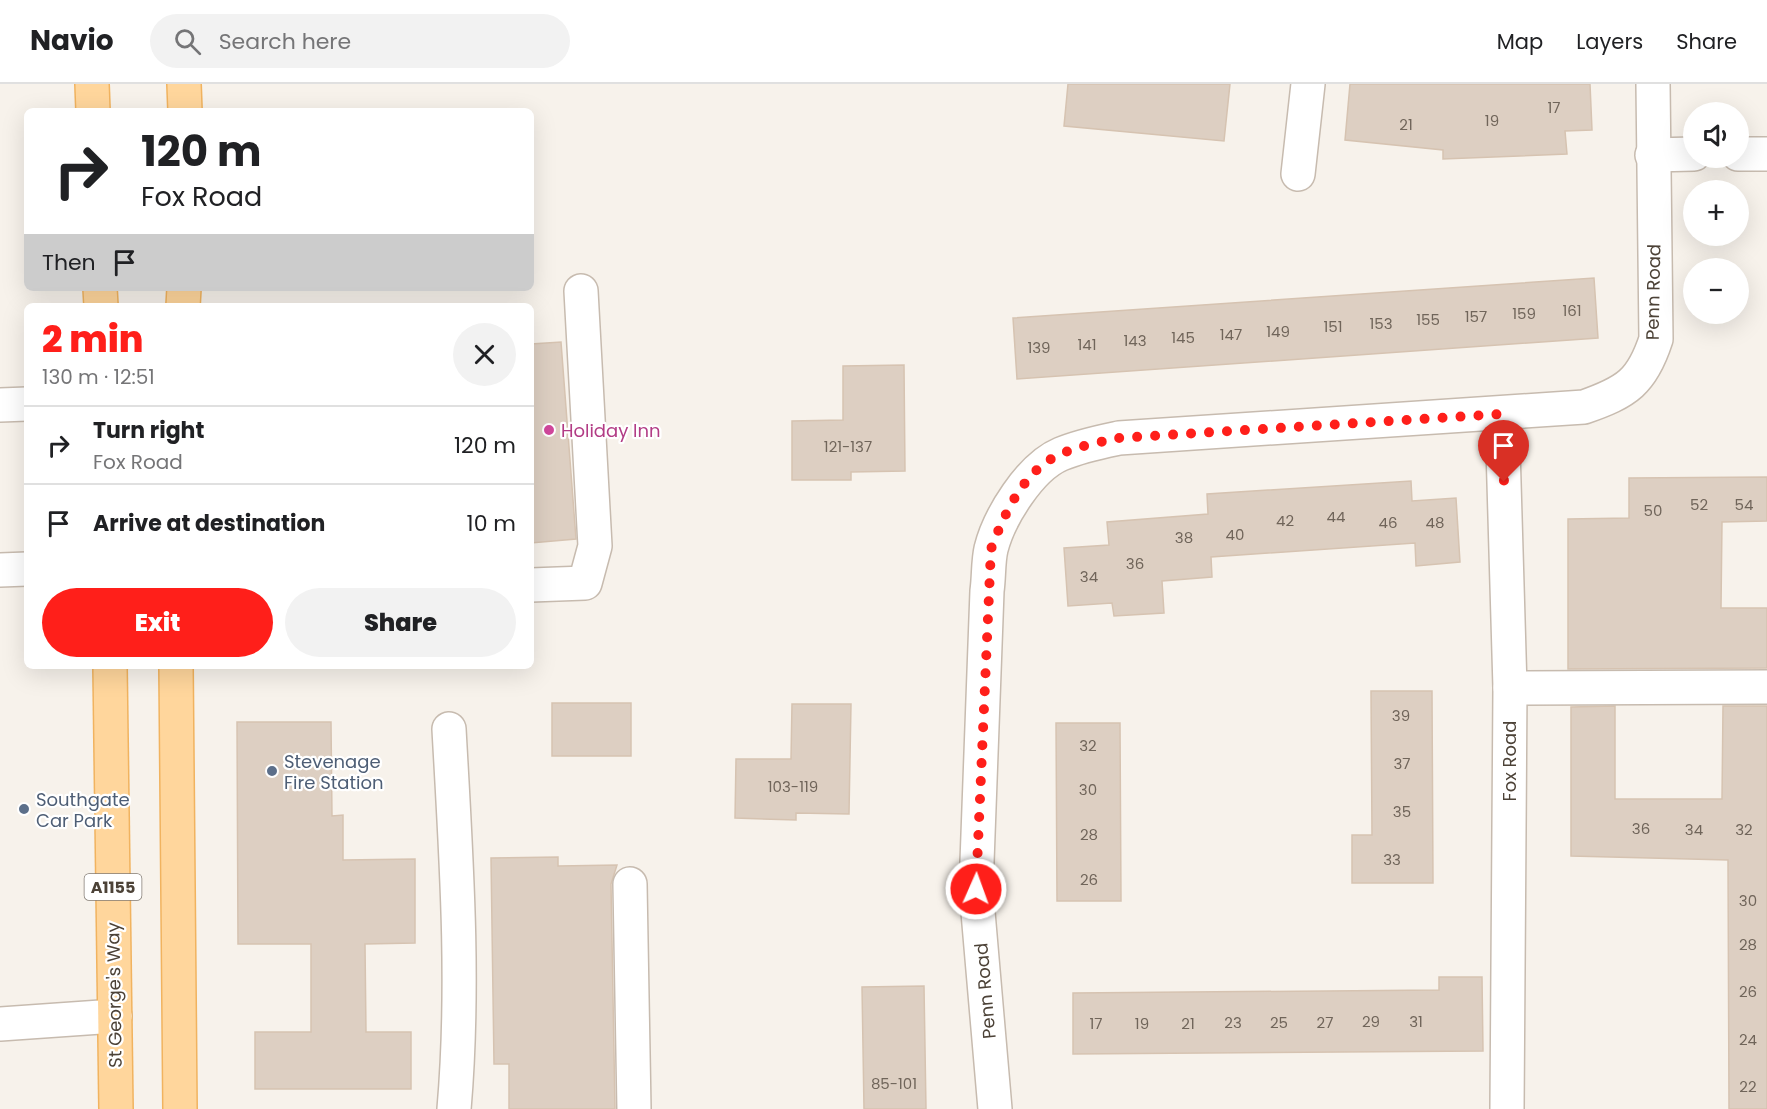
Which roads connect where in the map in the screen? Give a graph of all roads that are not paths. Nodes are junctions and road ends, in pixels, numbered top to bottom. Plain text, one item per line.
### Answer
1 (92, 84) edge
2 (184, 84) edge
3 (1308, 84) edge
4 (1653, 84) edge
5 (93, 108) edge
6 (185, 108) edge
7 (1683, 154) edge
8 (1749, 154) edge
9 (1767, 154) edge
10 (1652, 155) junction
11 (1298, 174) dead end
12 (581, 291) dead end
13 (24, 404) edge
14 (0, 405) edge
15 (1502, 414) junction
16 (24, 569) edge
17 (0, 570) edge
18 (534, 585) edge
19 (110, 669) edge
20 (176, 669) edge
21 (1767, 687) edge
22 (1509, 688) junction
23 (449, 729) dead end
24 (630, 884) dead end
25 (115, 1016) junction
26 (0, 1024) edge
27 (116, 1109) edge
28 (180, 1109) edge
29 (454, 1109) edge
30 (633, 1109) edge
31 (995, 1109) edge
32 (1507, 1109) edge

1 - 5 main road
2 - 6 main road
3 - 11 street
4 - 10 street, Penn Road
7 - 10 street
8 - 9 street
10 - 15 street, Penn Road
12 - 18 street
13 - 14 street
15 - 22 street, Fox Road
15 - 31 street, Penn Road
16 - 17 street
19 - 25 main road, St George's Way / A1155
20 - 28 main road
21 - 22 street
22 - 32 street, Fox Road
23 - 29 street
24 - 30 street
25 - 26 street
25 - 27 main road, St George's Way / A1155

